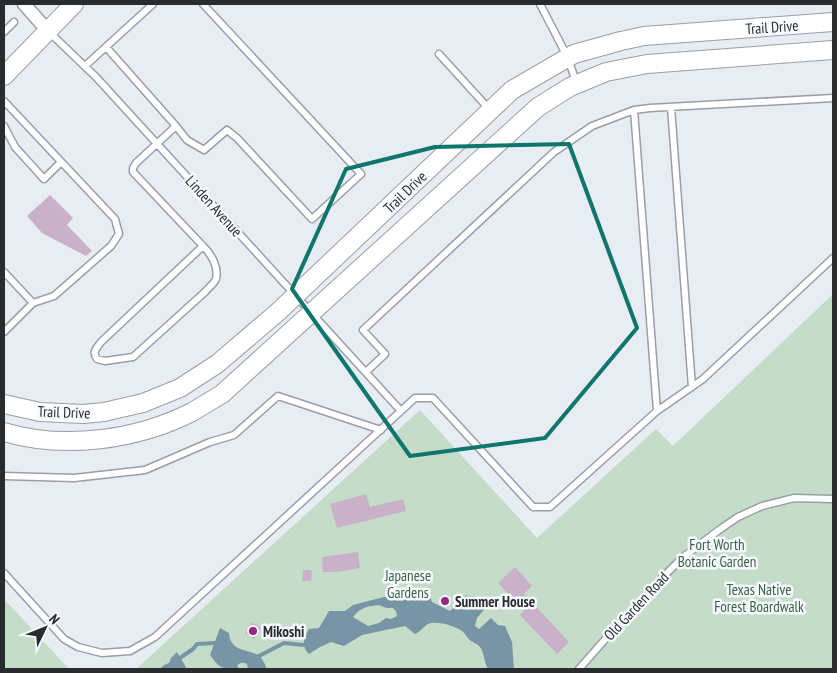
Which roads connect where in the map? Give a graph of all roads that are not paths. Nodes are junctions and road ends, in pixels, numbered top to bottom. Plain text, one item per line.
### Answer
1 (24, 4) edge
2 (74, 4) edge
3 (153, 4) edge
4 (203, 4) edge
5 (540, 4) edge
6 (14, 22) dead end
7 (833, 22) edge
8 (47, 30) junction
9 (4, 32) edge
10 (106, 47) junction
11 (833, 50) edge
12 (439, 54) dead end
13 (568, 58) junction
14 (85, 66) junction
15 (4, 76) edge
16 (577, 84) junction
17 (833, 98) edge
18 (4, 101) edge
19 (671, 107) junction
20 (634, 110) junction
21 (490, 111) junction
22 (4, 126) edge
23 (176, 126) junction
24 (510, 132) junction
25 (157, 144) junction
26 (61, 162) junction
27 (203, 246) junction
28 (833, 258) edge
29 (4, 272) edge
30 (296, 295) junction
31 (33, 303) junction
32 (311, 312) junction
33 (4, 332) edge
34 (366, 372) junction
35 (692, 387) junction
36 (4, 404) edge
37 (401, 411) junction
38 (657, 412) junction
39 (381, 430) junction
40 (4, 432) edge
41 (4, 476) edge
42 (833, 499) edge
43 (4, 573) edge
44 (579, 669) edge

1 - 8 street, Linden Avenue
2 - 8 street
3 - 10 lane
4 - 23 lane
5 - 13 lane
6 - 9 lane
7 - 13 street, Trail Drive
8 - 14 lane, Linden Avenue
8 - 15 street
10 - 14 lane
10 - 23 lane
11 - 16 street, Trail Drive
12 - 21 lane
13 - 16 lane
13 - 21 street, Trail Drive
14 - 25 lane, Linden Avenue
16 - 24 street, Trail Drive
17 - 19 lane
18 - 26 lane
19 - 20 lane
19 - 35 lane
20 - 34 lane
20 - 38 lane
21 - 24 street
21 - 30 street, Trail Drive
22 - 26 lane
23 - 25 lane
24 - 32 street, Trail Drive
25 - 27 lane
25 - 30 lane, Linden Avenue
26 - 31 lane
27 - 27 lane
28 - 35 lane
29 - 31 lane
30 - 32 lane, Linden Avenue
30 - 36 street, Trail Drive
31 - 33 lane
32 - 34 lane, Linden Avenue
32 - 40 street, Trail Drive
34 - 37 lane, Linden Avenue
35 - 38 lane
37 - 38 lane
37 - 39 lane
39 - 41 lane
39 - 43 lane
42 - 44 lane, Old Garden Road

